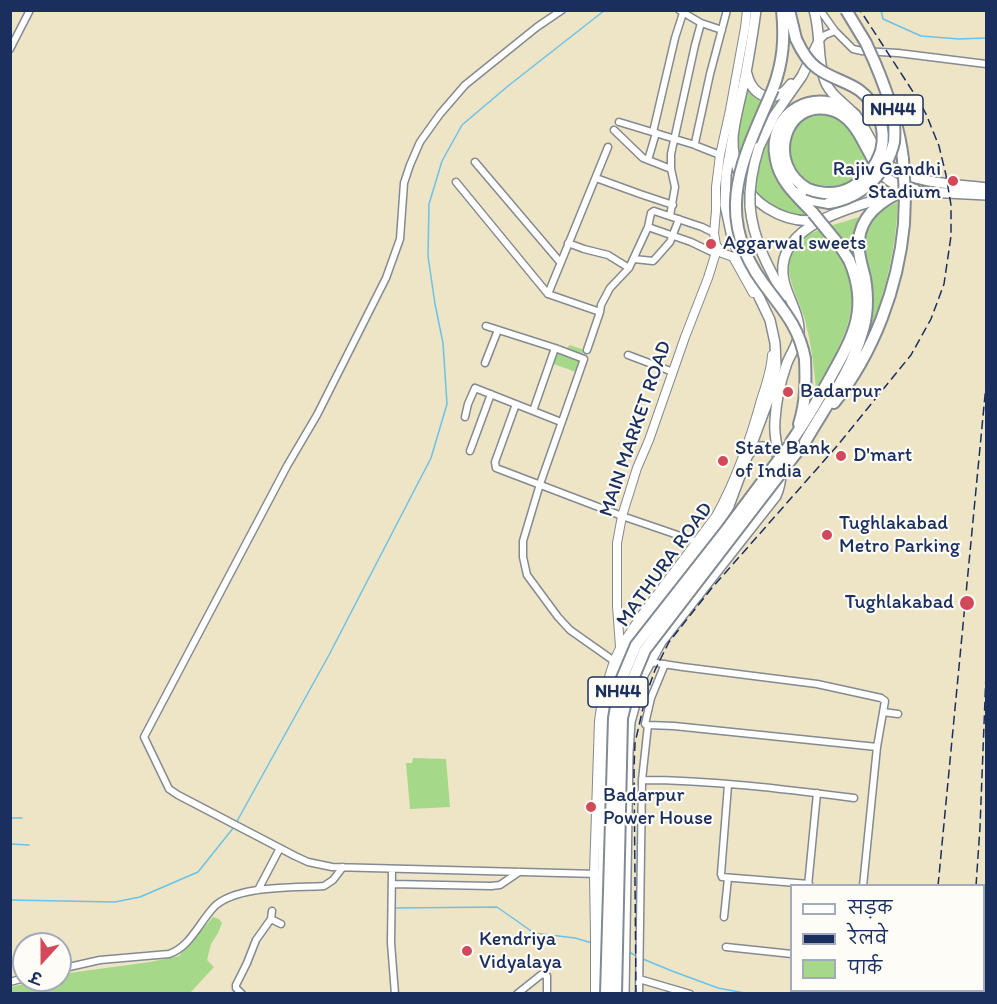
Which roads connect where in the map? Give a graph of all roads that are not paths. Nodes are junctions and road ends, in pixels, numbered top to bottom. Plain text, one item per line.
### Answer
1 (30, 10) edge
2 (562, 10) edge
3 (727, 10) edge
4 (749, 10) edge
5 (756, 10) edge
6 (782, 10) edge
7 (789, 10) edge
8 (814, 10) edge
9 (820, 10) edge
10 (846, 10) edge
11 (681, 12) edge
12 (701, 23) junction
13 (722, 30) junction
14 (753, 32) junction
15 (835, 32) junction
16 (819, 40) junction
17 (10, 49) edge
18 (808, 64) junction
19 (987, 64) edge
20 (746, 71) junction
21 (894, 114) junction
22 (854, 120) junction
23 (619, 122) dead end
24 (614, 130) dead end
25 (654, 133) junction
26 (733, 135) junction
27 (674, 139) junction
28 (695, 145) junction
29 (608, 147) dead end
30 (720, 155) junction
31 (648, 160) junction
32 (475, 162) dead end
33 (671, 169) junction
34 (596, 178) junction
35 (784, 181) junction
36 (987, 181) edge
37 (456, 182) dead end
38 (937, 185) junction
39 (956, 188) junction
40 (987, 188) edge
41 (915, 190) junction
42 (896, 194) junction
43 (987, 195) edge
44 (987, 202) edge
45 (673, 205) junction
46 (670, 216) junction
47 (827, 218) junction
48 (679, 219) junction
49 (648, 227) junction
50 (714, 233) junction
51 (674, 235) junction
52 (568, 243) junction
53 (717, 251) junction
54 (737, 258) junction
55 (634, 259) junction
56 (560, 262) junction
57 (629, 268) junction
58 (548, 294) junction
59 (600, 312) junction
60 (795, 314) junction
61 (486, 326) dead end
62 (498, 330) junction
63 (555, 348) junction
64 (587, 350) dead end
65 (628, 355) dead end
66 (485, 363) dead end
67 (673, 372) junction
68 (491, 394) junction
69 (516, 404) junction
70 (533, 411) junction
71 (465, 417) dead end
72 (561, 422) junction
73 (791, 442) junction
74 (805, 442) junction
75 (470, 451) dead end
76 (747, 457) junction
77 (781, 461) junction
78 (540, 484) junction
79 (729, 506) junction
80 (622, 516) junction
81 (754, 523) junction
82 (698, 542) junction
83 (620, 648) junction
84 (618, 661) junction
85 (650, 662) junction
86 (664, 664) junction
87 (883, 712) junction
88 (898, 714) dead end
89 (647, 726) junction
90 (877, 747) junction
91 (642, 780) junction
92 (728, 785) junction
93 (817, 793) junction
94 (854, 798) dead end
95 (600, 821) junction
96 (626, 826) junction
97 (641, 827) junction
98 (280, 848) junction
99 (343, 867) junction
100 (392, 869) junction
101 (520, 872) junction
102 (598, 874) junction
103 (728, 878) junction
104 (392, 884) junction
105 (797, 884) edge
106 (808, 884) edge
107 (863, 884) edge
108 (258, 890) junction
109 (602, 903) junction
110 (625, 905) junction
111 (272, 911) dead end
112 (724, 917) dead end
113 (271, 919) junction
114 (281, 924) dead end
115 (599, 943) junction
116 (726, 947) dead end
117 (790, 954) edge
118 (72, 966) edge
119 (639, 979) junction
120 (242, 993) edge
121 (394, 993) edge
122 (517, 993) edge
123 (547, 993) edge
124 (595, 993) edge
125 (600, 993) edge
126 (606, 993) edge
127 (616, 993) edge
128 (624, 993) edge
129 (639, 993) edge
130 (690, 993) edge

1 - 17 street
2 - 98 street
3 - 13 street
4 - 14 street
4 - 30 street
5 - 14 main road, MATHURA ROAD
6 - 73 highway, MATHURA ROAD / NH44, bridge
7 - 22 highway, bridge
8 - 16 main road
9 - 15 street
10 - 21 highway, MATHURA ROAD / NH44, bridge
11 - 12 street
11 - 25 street
12 - 13 street
12 - 27 street
13 - 28 street
14 - 20 main road, MATHURA ROAD
15 - 16 street
15 - 19 street
16 - 18 main road
16 - 22 main road
18 - 20 main road
18 - 60 main road, bridge
20 - 26 main road, MATHURA ROAD
21 - 35 highway, bridge
21 - 74 highway, MATHURA ROAD / NH44, bridge
22 - 35 highway
22 - 38 main road
22 - 41 highway
23 - 25 street
24 - 31 street
25 - 27 street
25 - 31 street
26 - 47 main road
26 - 54 main road, MATHURA ROAD
27 - 28 street
27 - 33 street
28 - 30 street
29 - 34 street
30 - 50 street
31 - 33 street
32 - 56 street
33 - 45 street
34 - 45 street
34 - 52 street
35 - 73 highway, bridge
36 - 39 main road
37 - 58 street
38 - 39 main road
38 - 41 main road
39 - 40 main road
39 - 43 main road
39 - 44 main road
41 - 42 main road
42 - 47 main road
42 - 74 highway
45 - 46 street
46 - 48 street
46 - 49 street
47 - 60 main road
48 - 50 street
48 - 51 street
49 - 51 street
49 - 55 street
50 - 53 street
51 - 53 street
51 - 55 street
52 - 56 street
52 - 57 street
53 - 54 street
53 - 67 street, MAIN MARKET ROAD
54 - 76 main road, MATHURA ROAD
54 - 82 street
55 - 57 street
56 - 58 street
57 - 59 street
58 - 59 street
59 - 64 street
60 - 77 main road
61 - 62 street
62 - 63 street
62 - 66 street
63 - 70 street
63 - 72 street
65 - 67 street
67 - 80 street, MAIN MARKET ROAD
68 - 69 street
68 - 71 street
68 - 75 street
69 - 70 street
69 - 78 street
70 - 72 street
72 - 78 street
73 - 126 highway, MATHURA ROAD / NH44, bridge
74 - 127 highway, MATHURA ROAD / NH44, bridge
76 - 77 main road
76 - 79 main road, MATHURA ROAD
77 - 81 main road
78 - 80 street
78 - 84 street
79 - 81 main road
79 - 84 main road, MATHURA ROAD
80 - 82 street
80 - 83 street, MAIN MARKET ROAD
81 - 85 main road
82 - 83 street
83 - 84 street, MAIN MARKET ROAD
84 - 95 main road, MATHURA ROAD
85 - 86 street
85 - 96 main road
86 - 87 street
86 - 89 street
87 - 88 street
87 - 90 street
89 - 90 street
89 - 91 street
90 - 107 street
91 - 92 street
91 - 97 street
92 - 93 street
92 - 103 street
93 - 94 street
93 - 106 street
95 - 96 main road
95 - 102 main road, MATHURA ROAD
96 - 97 street
96 - 110 main road
97 - 119 street
98 - 99 street
98 - 108 street
99 - 100 street
99 - 108 street
100 - 101 street
100 - 104 street
101 - 102 street
101 - 104 street
102 - 109 main road, MATHURA ROAD
102 - 115 street
103 - 105 street
103 - 112 street
104 - 121 street
108 - 118 street
109 - 110 main road
109 - 115 main road, MATHURA ROAD
110 - 128 main road
111 - 113 street
113 - 114 street
113 - 120 street
115 - 124 street
115 - 125 main road, MATHURA ROAD
116 - 117 street
119 - 129 street
119 - 130 street
122 - 123 street

